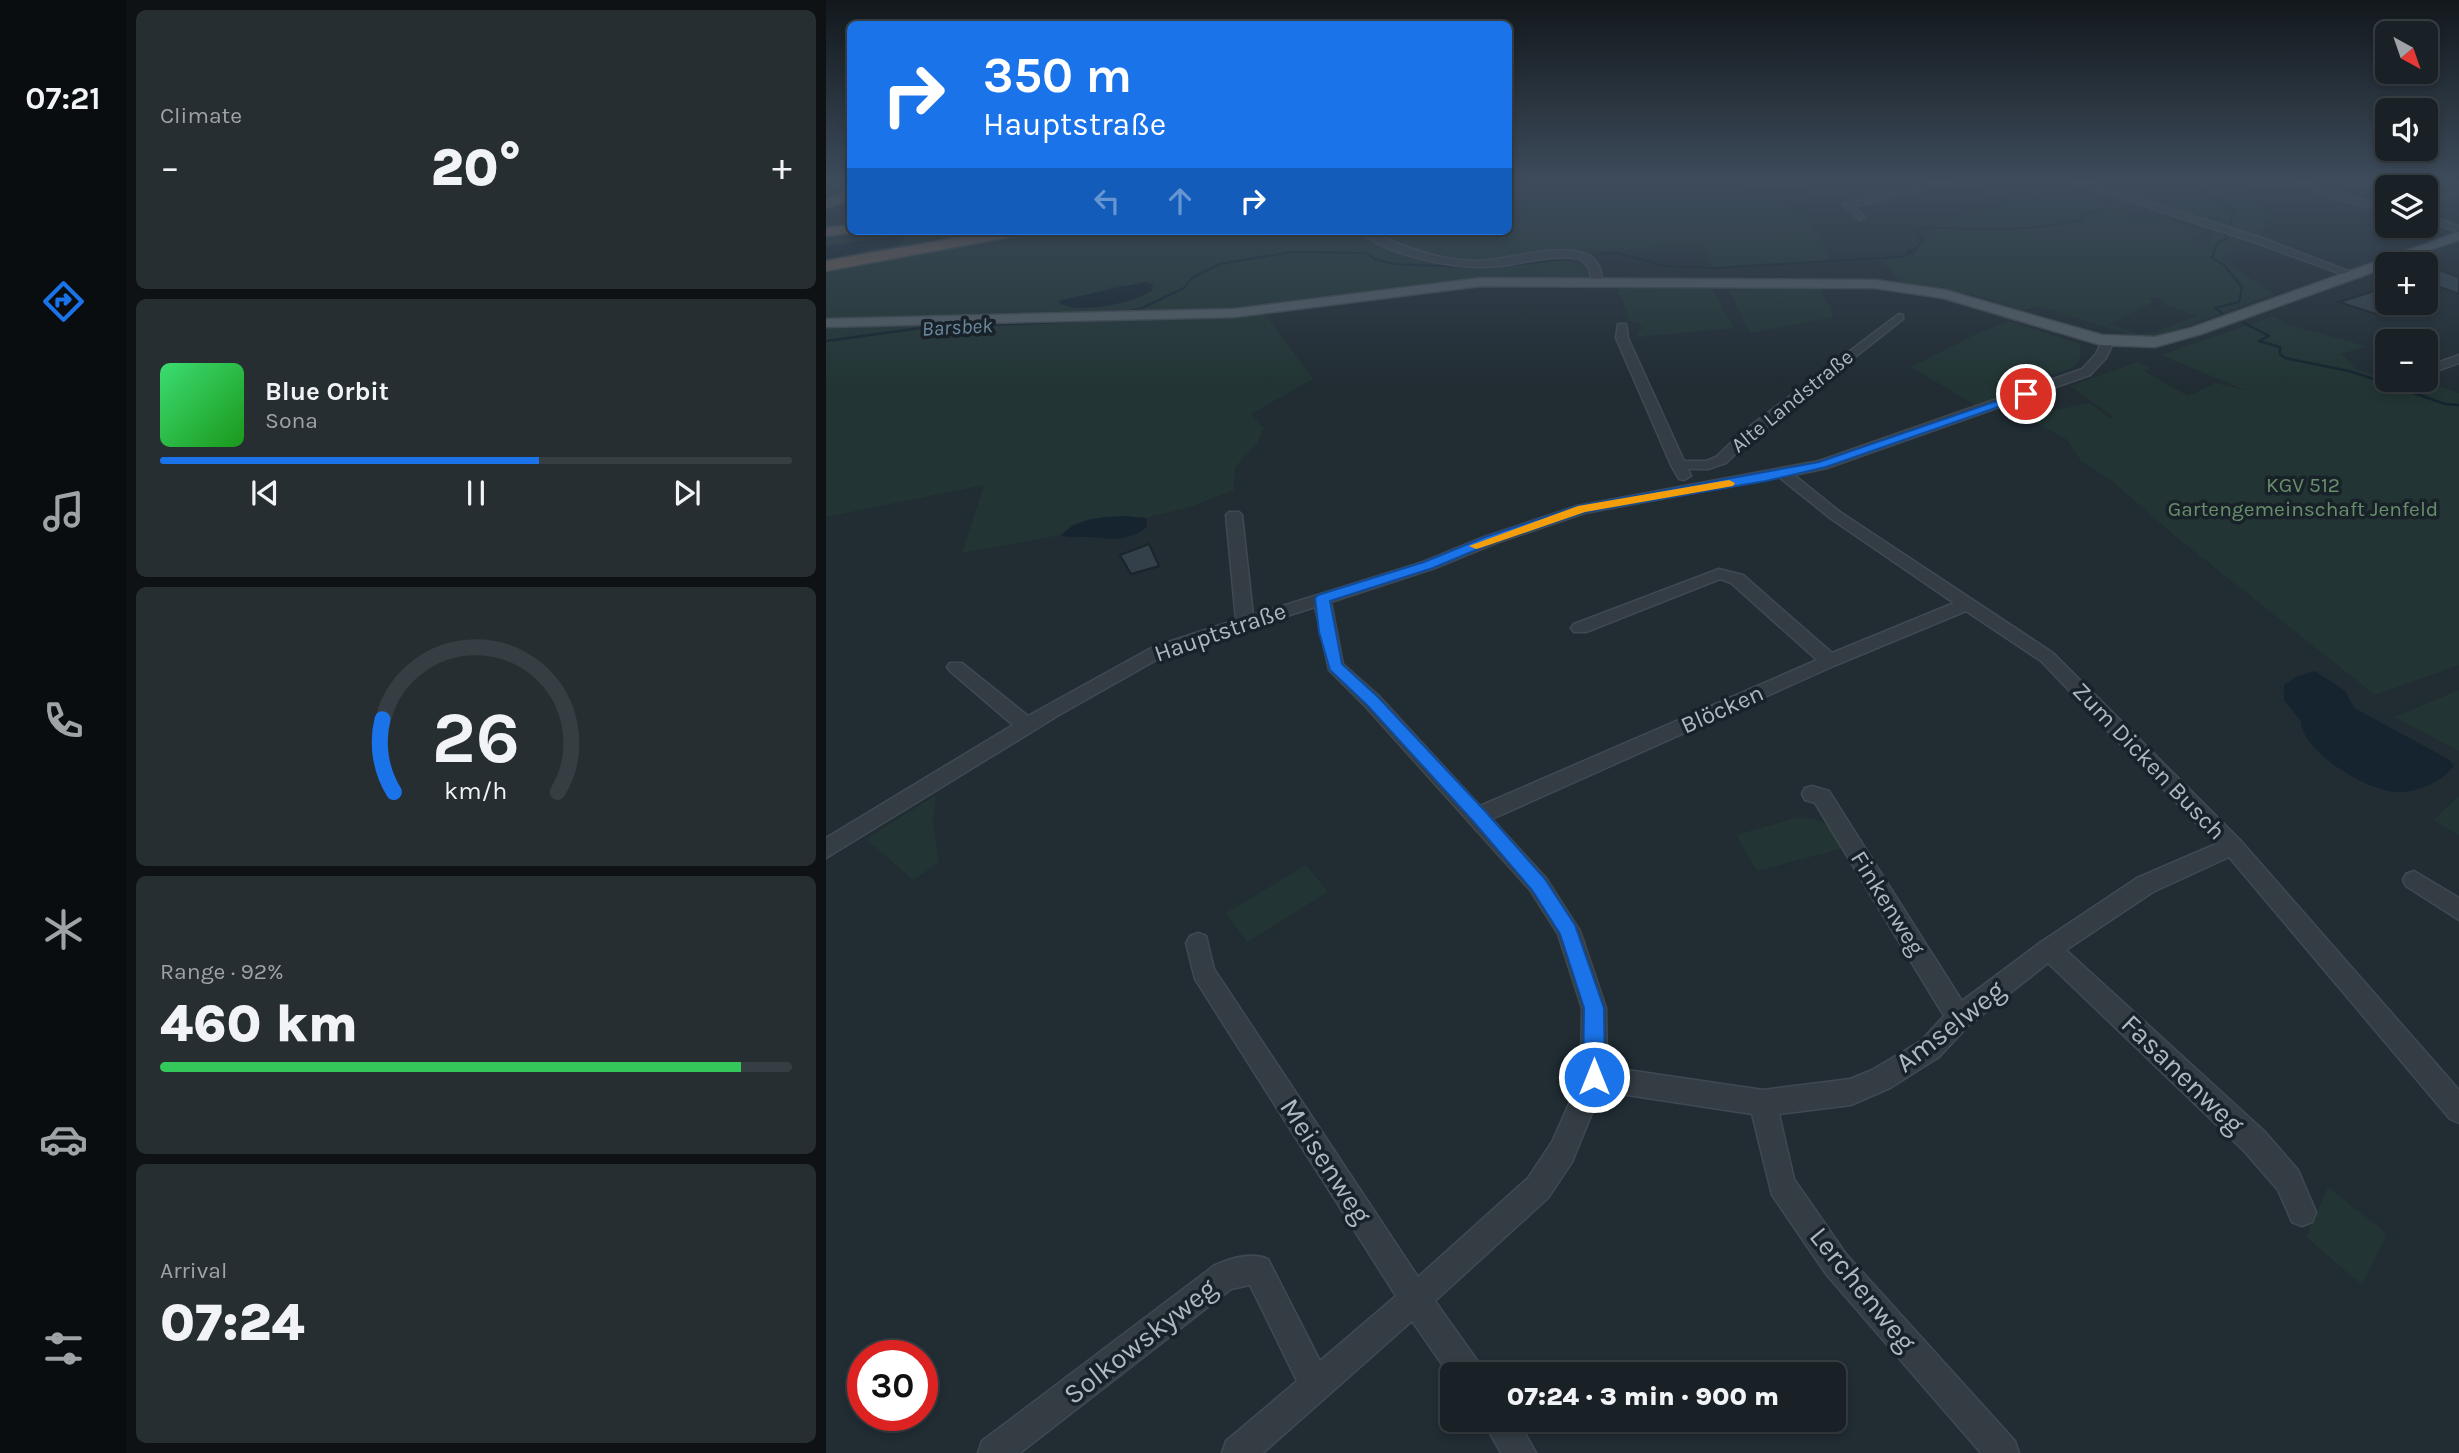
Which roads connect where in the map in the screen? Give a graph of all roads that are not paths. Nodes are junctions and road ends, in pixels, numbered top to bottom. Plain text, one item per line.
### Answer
1 (929, 248) edge
2 (1404, 248) edge
3 (2279, 248) edge
4 (2425, 248) edge
5 (826, 267) edge
6 (2351, 274) junction
7 (1597, 282) junction
8 (1899, 317) dead end
9 (826, 323) edge
10 (1622, 327) dead end
11 (2101, 340) junction
12 (2459, 359) edge
13 (2438, 367) edge
14 (1678, 465) junction
15 (1784, 474) junction
16 (1691, 489) junction
17 (1234, 515) dead end
18 (1322, 598) junction
19 (1967, 604) junction
20 (1245, 622) junction
21 (1580, 628) dead end
22 (1830, 661) junction
23 (956, 667) dead end
24 (1027, 726) junction
25 (1812, 794) dead end
26 (1479, 816) junction
27 (2232, 846) junction
28 (826, 849) edge
29 (2414, 880) dead end
30 (2459, 910) edge
31 (1198, 943) dead end
32 (2049, 949) junction
33 (1959, 1018) junction
34 (1594, 1077) junction
35 (1763, 1103) junction
36 (2459, 1110) edge
37 (2302, 1212) dead end
38 (1415, 1298) junction
39 (1460, 1362) edge
40 (1315, 1384) junction
41 (1506, 1432) edge
42 (994, 1453) edge
43 (1238, 1453) edge
44 (1520, 1453) edge
45 (2003, 1453) edge

1 - 5 highway
2 - 7 street
3 - 6 street
4 - 6 main road
6 - 11 main road
7 - 9 main road
7 - 11 main road
8 - 14 street, Alte Landstraße
10 - 14 street
11 - 15 street, Hauptstraße
12 - 13 street
14 - 16 street
15 - 16 street, Hauptstraße
15 - 19 street, Zum Dicken Busch
16 - 18 street, Hauptstraße
17 - 20 street
18 - 20 street, Hauptstraße
18 - 26 street
19 - 22 street, Blöcken
19 - 27 street, Zum Dicken Busch
20 - 24 street, Hauptstraße
21 - 22 street
22 - 26 street, Blöcken
23 - 24 street
24 - 28 street, Hauptstraße
25 - 33 street, Finkenweg
26 - 34 street
27 - 32 street, Amselweg
27 - 36 street, Zum Dicken Busch
29 - 30 street
31 - 38 street, Meisenweg
32 - 33 street, Amselweg
32 - 37 street, Fasanenweg
33 - 35 street, Amselweg
34 - 35 street, Amselweg
34 - 38 street
35 - 45 street, Lerchenweg
38 - 39 street, Meisenweg
38 - 40 street
40 - 42 street, Solkowskyweg
40 - 43 street
41 - 44 street

